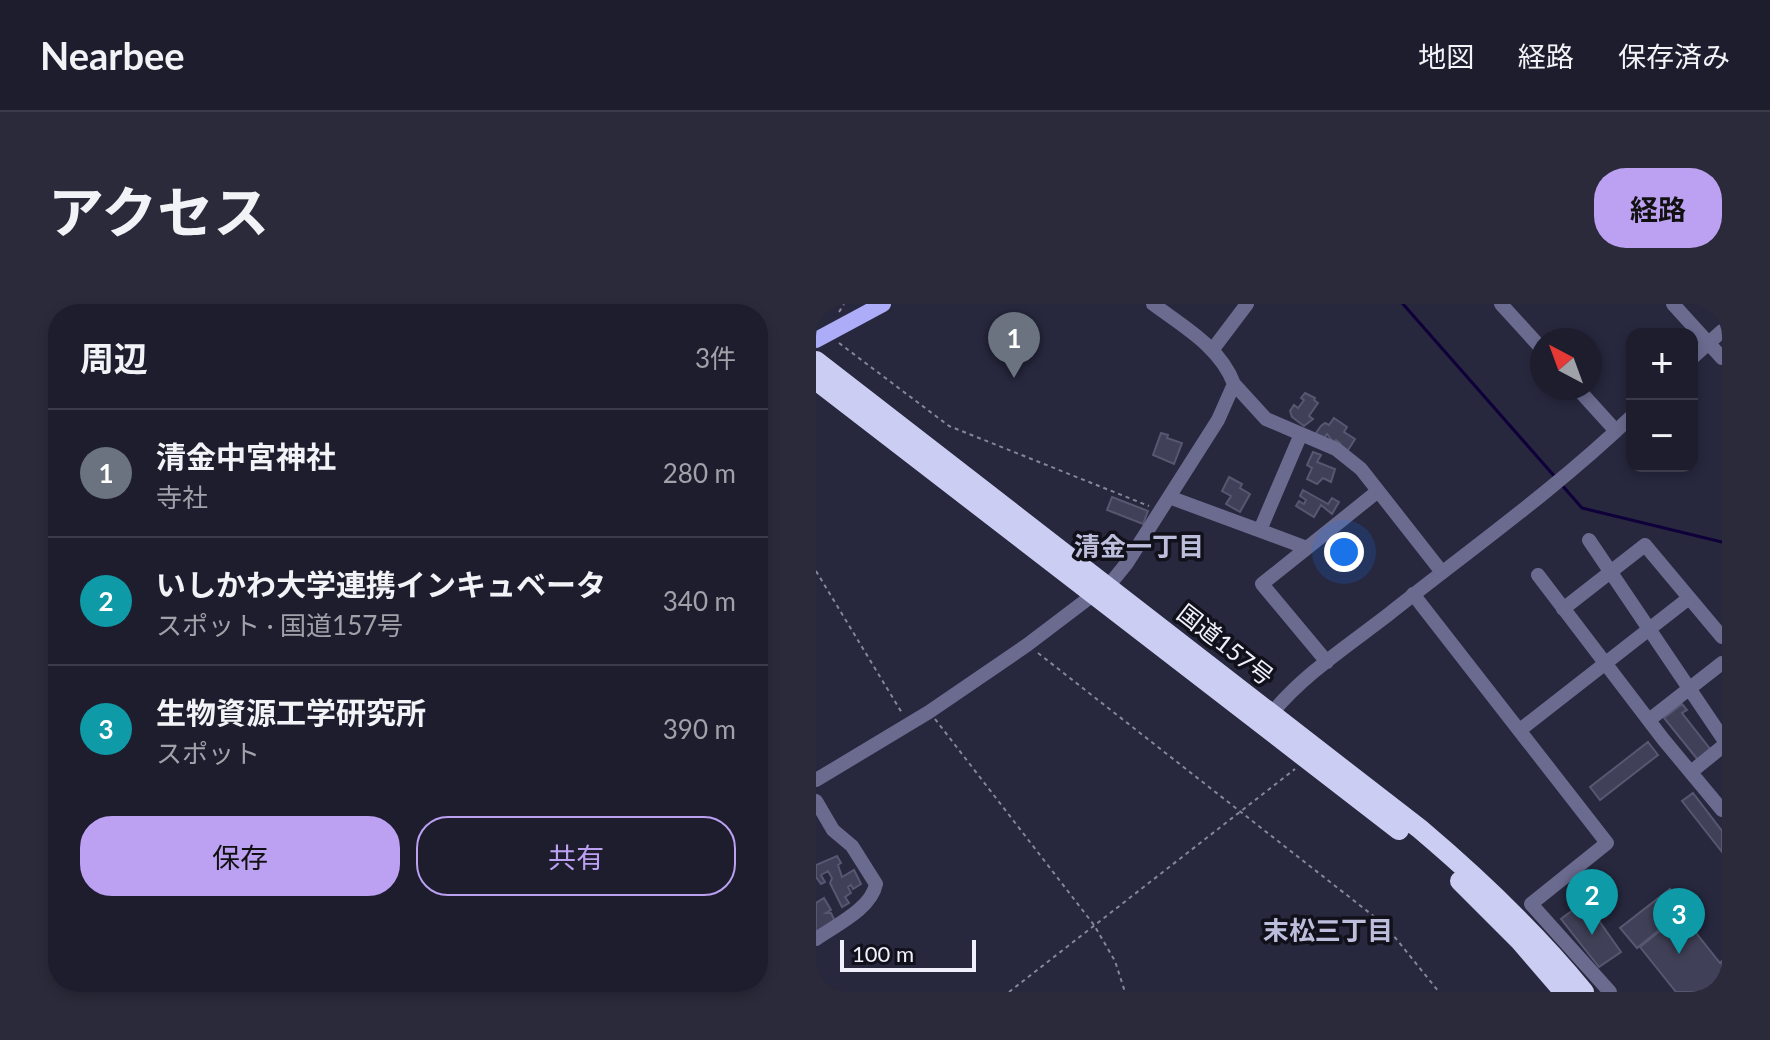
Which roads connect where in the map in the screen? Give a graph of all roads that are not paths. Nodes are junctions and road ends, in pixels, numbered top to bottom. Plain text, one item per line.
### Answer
1 (883, 304) edge
2 (1153, 304) edge
3 (1247, 304) edge
4 (1501, 304) edge
5 (1673, 304) edge
6 (1722, 331) edge
7 (1530, 336) edge
8 (821, 337) edge
9 (1708, 343) junction
10 (1213, 349) junction
11 (1698, 352) edge
12 (1722, 358) edge
13 (816, 361) edge
14 (816, 380) edge
15 (1234, 384) junction
16 (1588, 400) edge
17 (1626, 422) edge
18 (1616, 431) junction
19 (1301, 434) junction
20 (1378, 491) junction
21 (1169, 497) junction
22 (1260, 530) junction
23 (1589, 540) dead end
24 (1307, 548) junction
25 (1441, 571) junction
26 (1611, 573) junction
27 (1538, 575) dead end
28 (1100, 590) junction
29 (1413, 594) junction
30 (1689, 598) junction
31 (1563, 609) junction
32 (1651, 629) junction
33 (1722, 637) edge
34 (1327, 662) junction
35 (1722, 663) edge
36 (1605, 664) junction
37 (1689, 689) junction
38 (1272, 713) junction
39 (1649, 720) junction
40 (1525, 726) dead end
41 (1722, 737) edge
42 (1722, 747) edge
43 (1691, 772) junction
44 (816, 780) edge
45 (816, 801) edge
46 (1722, 810) edge
47 (816, 939) edge
48 (1564, 992) edge
49 (1584, 992) edge
50 (1610, 992) edge

1 - 8 main road
2 - 10 street
3 - 10 street
4 - 7 street
5 - 9 street
6 - 9 street
9 - 11 street
9 - 12 street
10 - 15 street
13 - 28 highway, 国道157号
14 - 28 highway, 国道157号
15 - 19 street
15 - 21 street
16 - 18 street
17 - 18 street
18 - 25 street
19 - 20 street
19 - 22 street
20 - 24 street
20 - 25 street
21 - 22 street
21 - 28 street
22 - 24 street
23 - 26 street
24 - 34 street
25 - 29 street
26 - 30 street
26 - 31 street
26 - 32 street
27 - 31 street
28 - 38 highway, 国道157号
28 - 44 street
28 - 48 highway, 国道157号
29 - 34 street
29 - 50 street
30 - 32 street
30 - 33 street
31 - 36 street
32 - 36 street
32 - 37 street
34 - 38 street
35 - 37 street
36 - 39 street
36 - 40 street
37 - 39 street
37 - 41 street
38 - 49 highway, 国道157号
39 - 43 street
42 - 43 street
43 - 46 street
45 - 47 street

